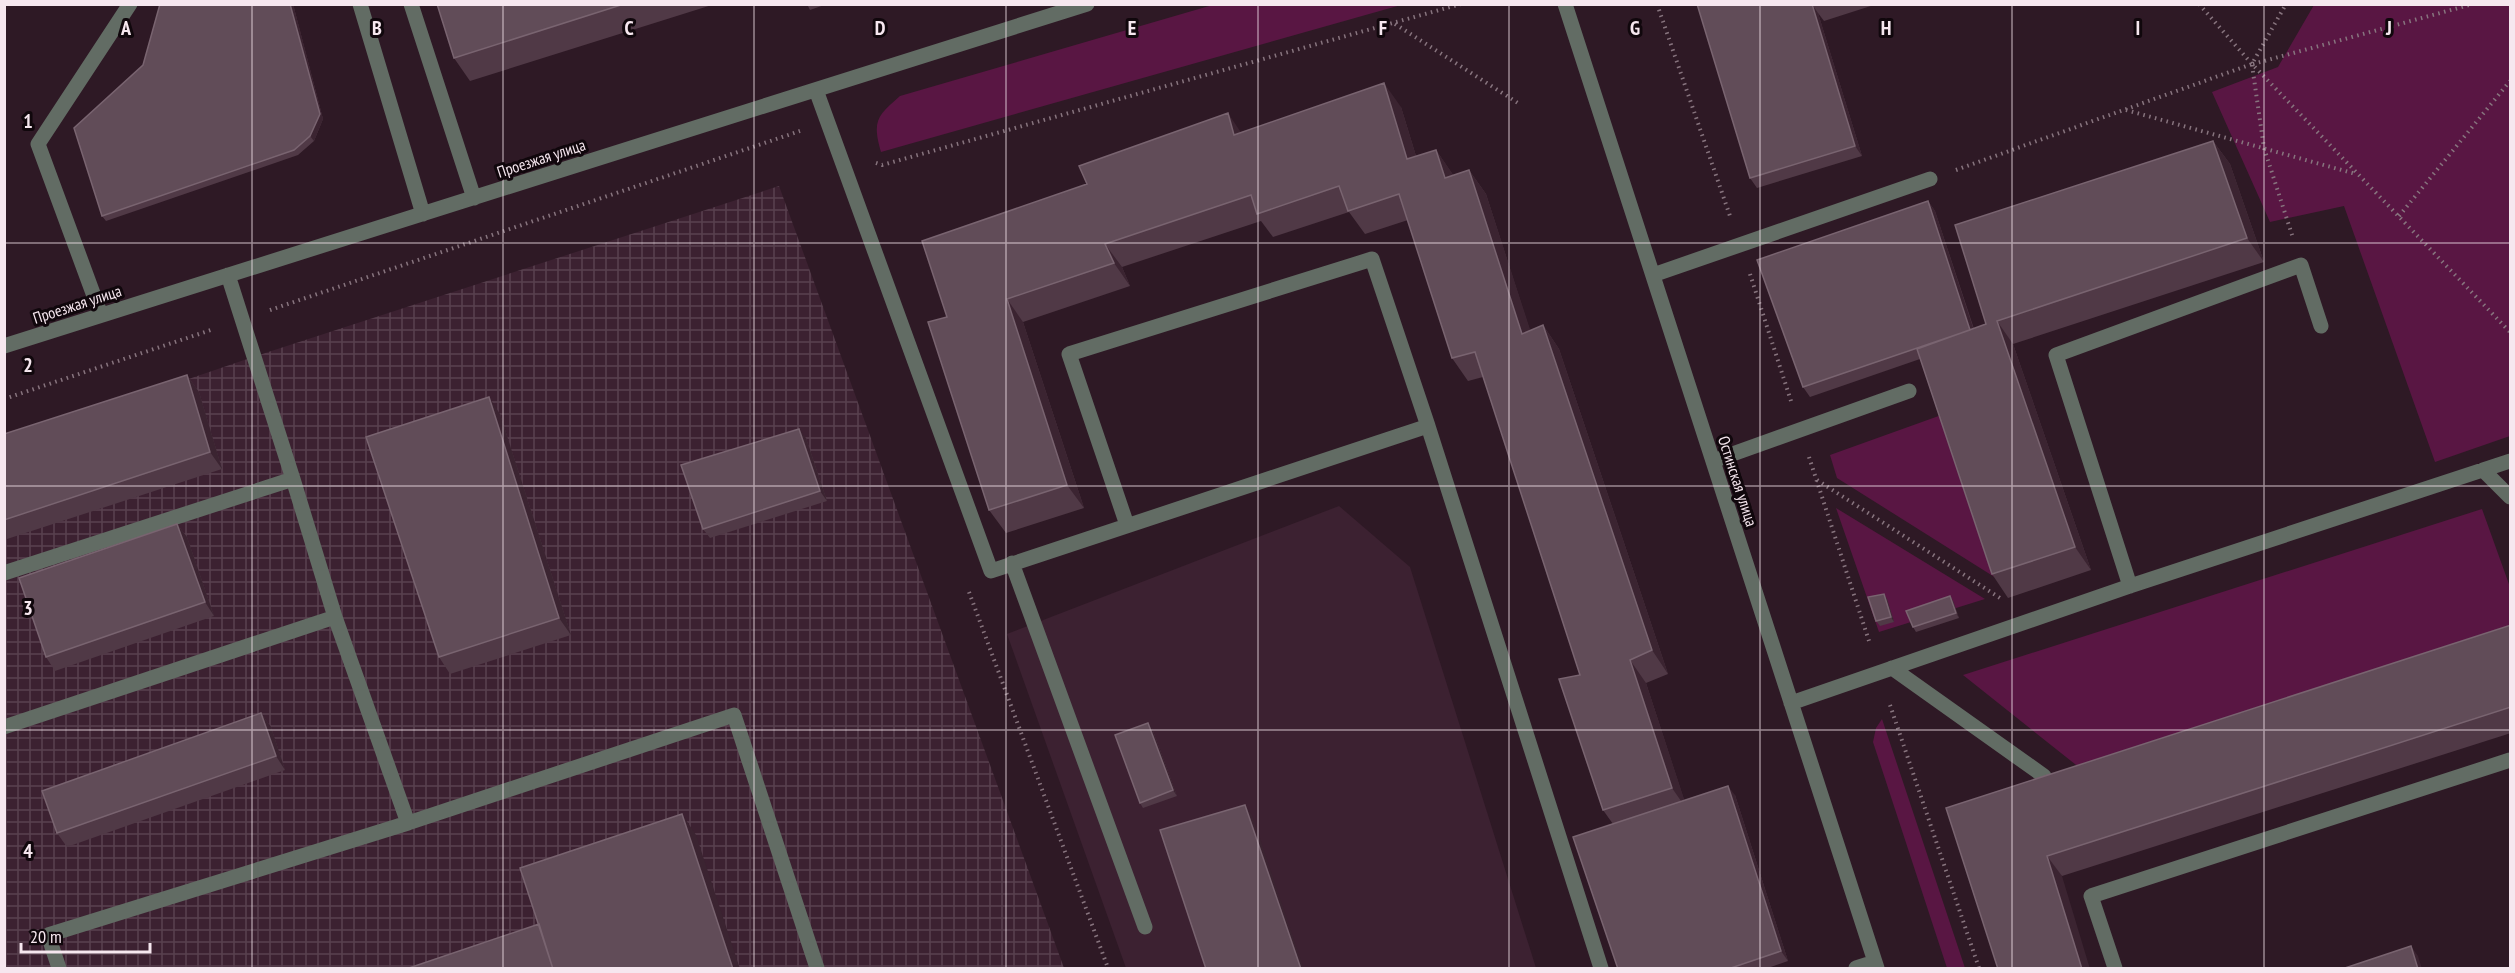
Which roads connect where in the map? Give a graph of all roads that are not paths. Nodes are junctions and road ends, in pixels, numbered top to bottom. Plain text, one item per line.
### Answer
1 (130, 4) edge
2 (360, 4) edge
3 (411, 4) edge
4 (1087, 4) edge
5 (1566, 4) edge
6 (1042, 11) edge
7 (816, 90) junction
8 (1930, 179) road end
9 (474, 198) junction
10 (423, 214) junction
11 (228, 275) junction
12 (1653, 275) junction
13 (101, 315) junction
14 (2321, 326) dead end
15 (4, 346) edge
16 (1909, 391) dead end
17 (1428, 426) junction
18 (1713, 461) junction
19 (2511, 461) edge
20 (2483, 470) junction
21 (293, 479) junction
22 (2511, 497) edge
23 (1127, 525) junction
24 (1012, 563) junction
25 (4, 573) edge
26 (2130, 586) junction
27 (335, 617) junction
28 (1886, 670) junction
29 (1791, 703) junction
30 (4, 727) edge
31 (2511, 760) edge
32 (2044, 776) edge
33 (408, 823) junction
34 (1145, 927) dead end
35 (1876, 965) edge
36 (59, 969) edge
37 (817, 969) edge
38 (1601, 969) edge
39 (1856, 969) edge
40 (2115, 969) edge

1 - 13 street
2 - 10 street
3 - 9 street
4 - 6 street, Проезжая улица
5 - 12 street, Остинская улица
6 - 7 street, Проезжая улица
7 - 9 street, Проезжая улица
7 - 24 street
8 - 12 street
9 - 10 street, Проезжая улица
10 - 11 street, Проезжая улица
11 - 13 street, Проезжая улица
11 - 21 street
12 - 18 street, Остинская улица
13 - 15 street, Проезжая улица
14 - 26 street
16 - 18 street
17 - 23 street
17 - 23 street
17 - 38 street
18 - 29 street, Остинская улица
19 - 20 street
20 - 22 street
20 - 26 street
21 - 25 street
21 - 27 street
23 - 24 street
24 - 34 street
26 - 28 street
27 - 30 street
27 - 33 street
28 - 29 street
28 - 32 street
29 - 35 street, Остинская улица
31 - 40 street
33 - 36 street
33 - 37 street
35 - 39 street

